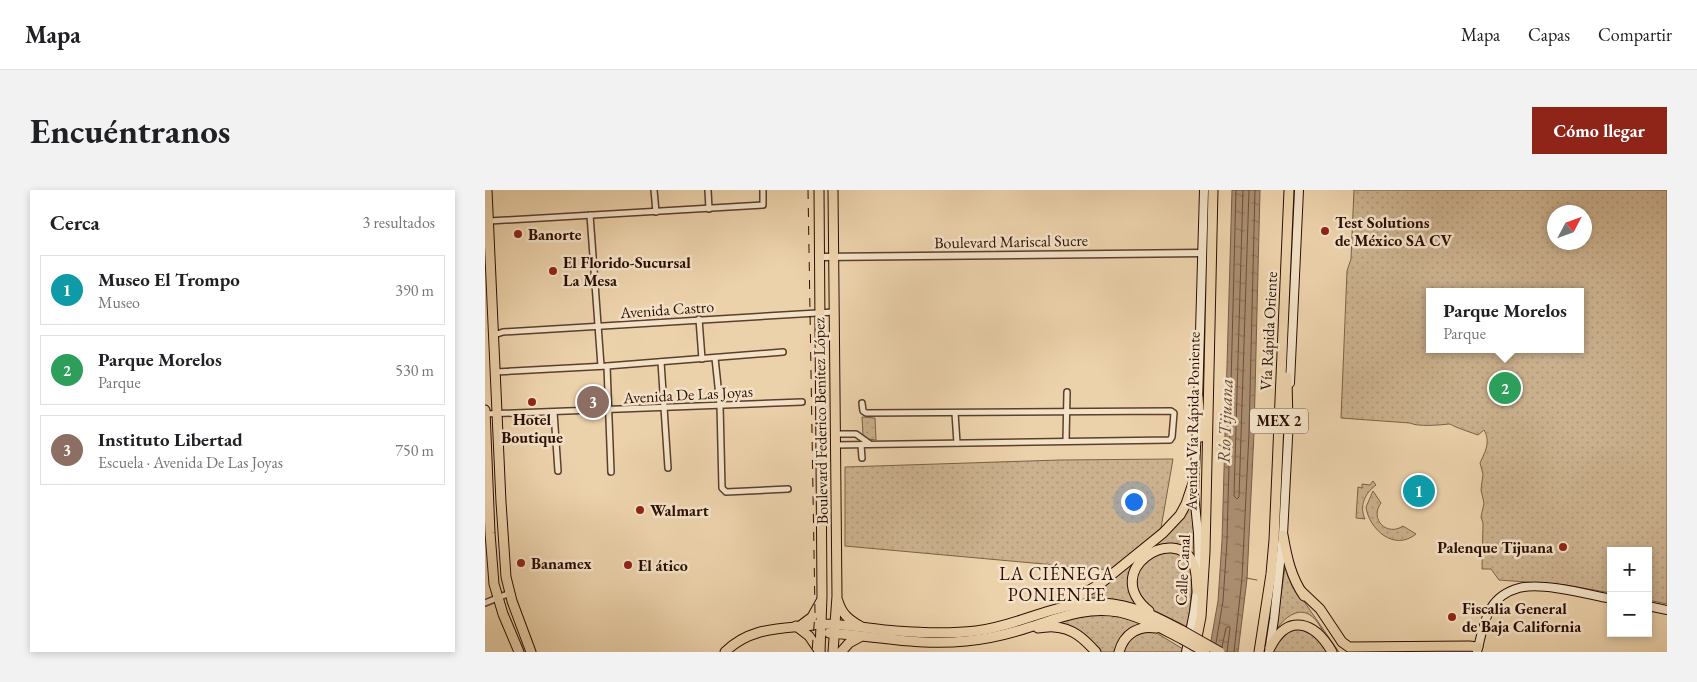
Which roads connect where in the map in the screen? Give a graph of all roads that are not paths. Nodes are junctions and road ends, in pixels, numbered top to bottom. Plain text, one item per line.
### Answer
1 (487, 190) edge
2 (654, 190) edge
3 (708, 190) edge
4 (763, 190) edge
5 (819, 190) edge
6 (833, 190) edge
7 (1204, 190) edge
8 (1208, 190) edge
9 (1213, 190) edge
10 (1289, 190) edge
11 (1299, 190) edge
12 (709, 209) junction
13 (656, 212) junction
14 (590, 215) junction
15 (1204, 220) junction
16 (489, 221) junction
17 (1201, 253) junction
18 (820, 257) junction
19 (834, 257) junction
20 (1285, 297) junction
21 (834, 312) junction
22 (820, 313) junction
23 (699, 319) junction
24 (599, 326) junction
25 (492, 332) edge
26 (783, 352) dead end
27 (715, 358) junction
28 (702, 359) junction
29 (661, 362) junction
30 (604, 366) junction
31 (496, 372) junction
32 (1067, 392) dead end
33 (1198, 397) junction
34 (802, 402) dead end
35 (862, 403) dead end
36 (720, 404) junction
37 (665, 407) junction
38 (485, 410) edge
39 (609, 410) junction
40 (554, 412) junction
41 (955, 412) junction
42 (1067, 412) junction
43 (485, 414) edge
44 (498, 414) junction
45 (1288, 425) junction
46 (835, 434) junction
47 (1066, 441) junction
48 (861, 444) junction
49 (870, 444) junction
50 (957, 444) junction
51 (835, 445) junction
52 (498, 449) junction
53 (486, 450) edge
54 (862, 458) dead end
55 (668, 468) dead end
56 (558, 471) dead end
57 (611, 472) dead end
58 (1194, 480) junction
59 (1205, 483) junction
60 (788, 489) dead end
61 (487, 533) edge
62 (1283, 535) junction
63 (1197, 590) junction
64 (1301, 591) junction
65 (509, 593) junction
66 (823, 596) junction
67 (837, 596) junction
68 (497, 597) junction
69 (1607, 598) edge
70 (485, 602) edge
71 (1059, 607) junction
72 (1652, 607) edge
73 (1667, 610) edge
74 (1159, 619) junction
75 (800, 626) junction
76 (862, 627) junction
77 (822, 628) junction
78 (1027, 628) junction
79 (835, 629) junction
80 (1164, 630) junction
81 (1183, 635) junction
82 (860, 636) junction
83 (1269, 650) edge
84 (1477, 650) edge
85 (519, 652) edge
86 (531, 652) edge
87 (725, 652) edge
88 (820, 652) edge
89 (833, 652) edge
90 (841, 652) edge
91 (1096, 652) edge
92 (1119, 652) edge
93 (1186, 652) edge
94 (1194, 652) edge
95 (1205, 652) edge
96 (1221, 652) edge
97 (1259, 652) edge
98 (1332, 652) edge
99 (1343, 652) edge
100 (1366, 652) edge
101 (1451, 652) edge

1 - 16 main road
2 - 13 street
3 - 12 street
4 - 12 street
5 - 18 main road, Boulevard Federico Benítez López
6 - 19 main road, Boulevard Federico Benítez López
7 - 15 main road, Calle Canal
8 - 15 main road
9 - 59 main road, Avenida Vía Rápida Poniente
10 - 20 main road, Vía Rápida Oriente / MEX 2
11 - 45 main road
12 - 13 street
13 - 14 street
14 - 16 street
14 - 24 street
15 - 17 main road, Calle Canal
16 - 25 main road
17 - 19 street, Boulevard Mariscal Sucre
17 - 33 main road, Calle Canal
18 - 19 street, Boulevard Mariscal Sucre
18 - 22 main road, Boulevard Federico Benítez López
19 - 21 main road, Boulevard Federico Benítez López
20 - 45 main road
20 - 97 main road, Vía Rápida Oriente / MEX 2
21 - 22 street, Avenida Castro
21 - 46 main road, Boulevard Federico Benítez López
22 - 23 street, Avenida Castro
22 - 66 main road, Boulevard Federico Benítez López
23 - 24 street, Avenida Castro
23 - 28 street
24 - 25 street, Avenida Castro
24 - 30 street
25 - 31 main road
26 - 27 street
27 - 28 street
27 - 36 street
28 - 29 street
29 - 30 street
29 - 37 street
30 - 31 street
30 - 39 street
31 - 44 main road
32 - 42 street
33 - 58 main road, Calle Canal
33 - 59 main road
34 - 36 street, Avenida De Las Joyas
35 - 41 street
36 - 37 street, Avenida De Las Joyas
36 - 60 street
37 - 39 street, Avenida De Las Joyas
37 - 55 street
38 - 43 main road
39 - 40 street, Avenida De Las Joyas
39 - 57 street
40 - 44 street, Avenida De Las Joyas
40 - 56 street
41 - 42 street
41 - 50 street
42 - 47 street
42 - 47 street
43 - 44 street, Avenida De Las Joyas
43 - 53 main road
44 - 52 main road
45 - 62 main road
46 - 49 street
46 - 51 main road, Boulevard Federico Benítez López
47 - 50 street
48 - 49 street
48 - 51 street
48 - 54 street
49 - 50 street
51 - 67 main road, Boulevard Federico Benítez López
52 - 53 street
52 - 65 main road
53 - 61 main road
58 - 63 main road, Calle Canal
58 - 71 main road
59 - 94 main road, Avenida Vía Rápida Poniente
61 - 68 main road
62 - 64 main road
62 - 83 main road
63 - 74 main road
63 - 93 main road, Calle Canal
64 - 84 main road
64 - 99 main road
65 - 68 street
65 - 86 main road
66 - 75 main road
66 - 77 main road, Boulevard Federico Benítez López
67 - 76 main road
67 - 79 main road, Boulevard Federico Benítez López
68 - 70 street
68 - 85 main road
69 - 84 main road
71 - 74 main road
71 - 76 main road
72 - 73 main road
74 - 81 main road
75 - 77 main road
75 - 87 main road
75 - 88 main road
76 - 79 main road
77 - 79 main road
77 - 88 main road, Boulevard Federico Benítez López
78 - 80 main road
78 - 82 main road
78 - 91 main road
79 - 82 main road
79 - 89 main road, Boulevard Federico Benítez López
80 - 81 main road
80 - 92 main road
81 - 95 main road, bridge
81 - 96 main road, bridge
82 - 90 main road
83 - 98 main road
100 - 101 main road

